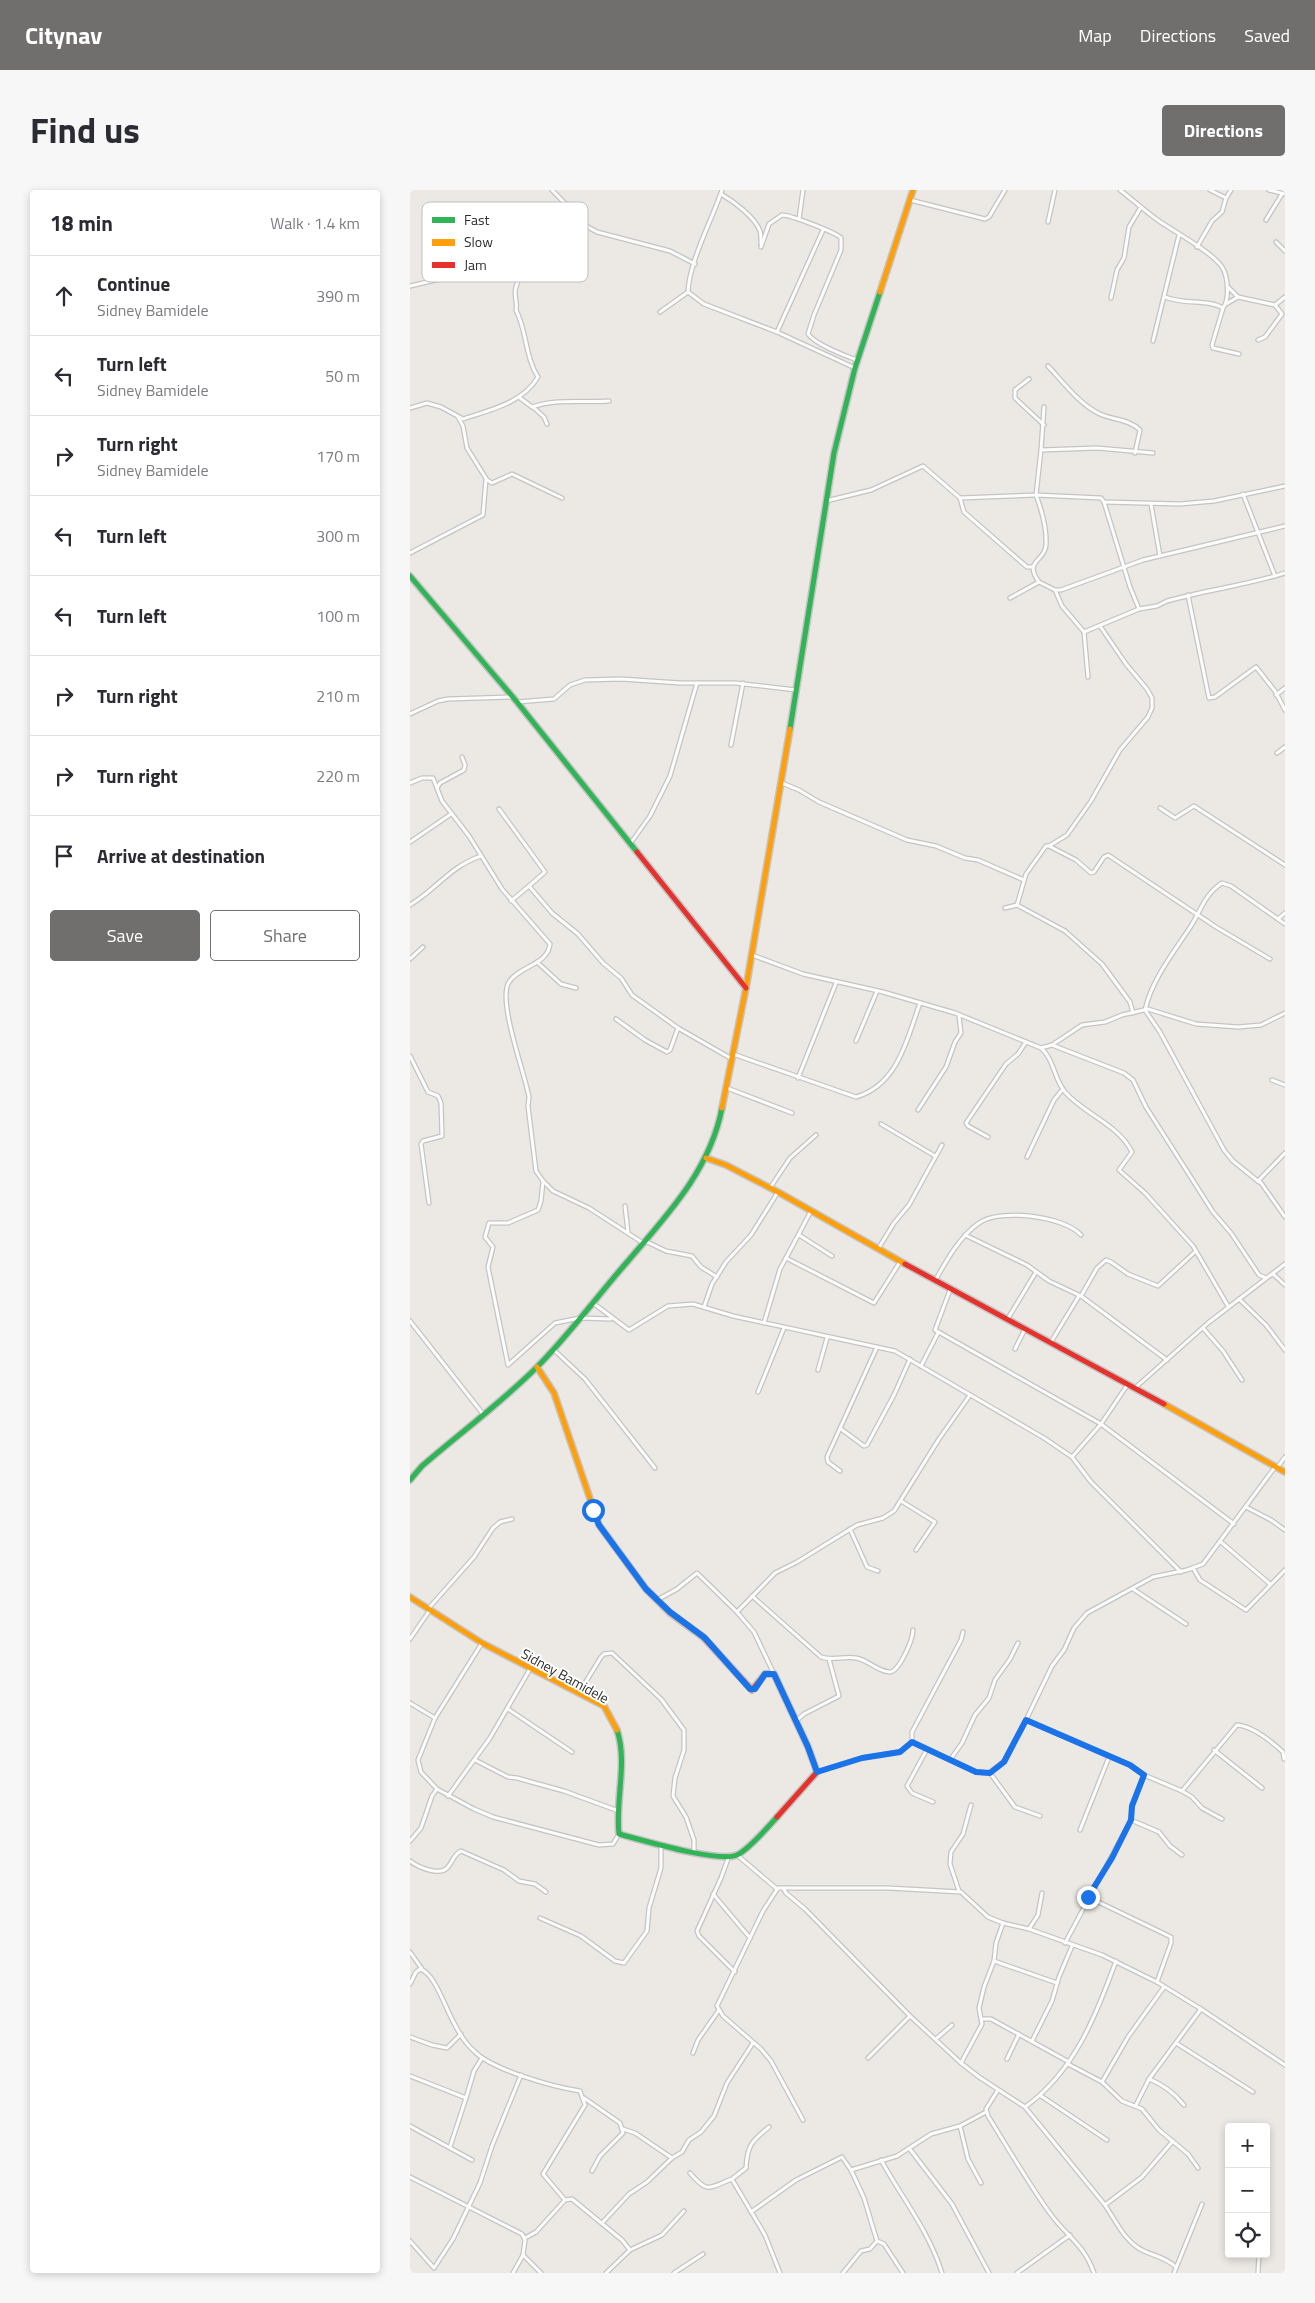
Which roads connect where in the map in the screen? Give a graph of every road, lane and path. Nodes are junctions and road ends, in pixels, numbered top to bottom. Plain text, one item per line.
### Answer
1 (552, 190) edge
2 (803, 190) edge
3 (913, 190) edge
4 (1005, 190) edge
5 (1055, 190) edge
6 (1120, 190) edge
7 (1210, 190) edge
8 (1231, 190) edge
9 (1269, 190) edge
10 (721, 192) edge
11 (1283, 194) edge
12 (1226, 198) junction
13 (910, 200) junction
14 (564, 202) edge
15 (1141, 207) junction
16 (799, 219) junction
17 (1266, 220) dead end
18 (1048, 222) dead end
19 (588, 225) edge
20 (823, 230) junction
21 (1179, 235) junction
22 (1276, 242) dead end
23 (1197, 247) junction
24 (1285, 251) edge
25 (695, 264) junction
26 (427, 282) edge
27 (518, 282) edge
28 (410, 286) edge
29 (1227, 287) junction
30 (688, 292) junction
31 (1164, 297) junction
32 (1238, 297) junction
33 (1111, 298) dead end
34 (1285, 298) edge
35 (1226, 304) junction
36 (1275, 305) junction
37 (1223, 308) junction
38 (660, 312) dead end
39 (1284, 315) edge
40 (777, 332) junction
41 (1258, 340) dead end
42 (1153, 341) dead end
43 (1240, 354) dead end
44 (858, 360) junction
45 (1048, 366) dead end
46 (856, 368) junction
47 (1029, 379) dead end
48 (520, 398) junction
49 (609, 401) dead end
50 (532, 407) junction
51 (1044, 407) dead end
52 (410, 408) edge
53 (457, 416) junction
54 (547, 424) dead end
55 (1044, 425) junction
56 (1041, 450) junction
57 (1135, 453) junction
58 (1153, 453) dead end
59 (486, 479) junction
60 (1285, 486) edge
61 (1243, 494) junction
62 (1036, 495) junction
63 (562, 498) dead end
64 (960, 498) junction
65 (826, 501) junction
66 (1104, 502) junction
67 (1151, 504) junction
68 (1285, 526) edge
69 (1258, 533) junction
70 (410, 553) edge
71 (1160, 556) junction
72 (1125, 566) junction
73 (1033, 567) junction
74 (1285, 573) edge
75 (410, 576) edge
76 (1275, 576) junction
77 (1039, 582) junction
78 (1055, 590) junction
79 (1188, 596) junction
80 (1010, 598) dead end
81 (1139, 610) junction
82 (1100, 626) junction
83 (1084, 632) junction
84 (1088, 677) dead end
85 (698, 683) junction
86 (743, 683) junction
87 (1285, 688) edge
88 (797, 690) junction
89 (1276, 695) junction
90 (512, 697) junction
91 (516, 702) junction
92 (1285, 710) edge
93 (410, 714) edge
94 (731, 745) dead end
95 (1285, 747) edge
96 (1278, 753) dead end
97 (462, 757) dead end
98 (435, 782) junction
99 (410, 783) edge
100 (440, 783) junction
101 (781, 783) junction
102 (437, 788) junction
103 (1160, 808) dead end
104 (499, 809) dead end
105 (451, 814) junction
106 (410, 842) edge
107 (630, 845) junction
108 (1049, 846) junction
109 (481, 856) junction
110 (1285, 865) edge
111 (1024, 880) junction
112 (529, 886) junction
113 (511, 901) junction
114 (410, 905) edge
115 (1017, 905) junction
116 (1005, 908) dead end
117 (1197, 912) junction
118 (1285, 913) edge
119 (1278, 918) junction
120 (1285, 924) edge
121 (423, 947) dead end
122 (752, 954) junction
123 (410, 959) edge
124 (1270, 959) dead end
125 (537, 962) junction
126 (836, 983) junction
127 (576, 988) dead end
128 (746, 988) junction
129 (878, 991) junction
130 (920, 1003) junction
131 (1145, 1010) junction
132 (1133, 1013) junction
133 (1285, 1013) edge
134 (959, 1015) junction
135 (616, 1018) dead end
136 (678, 1028) junction
137 (1026, 1041) junction
138 (856, 1042) dead end
139 (1052, 1045) junction
140 (1040, 1048) junction
141 (410, 1056) edge
142 (733, 1057) junction
143 (798, 1078) junction
144 (1272, 1080) dead end
145 (1285, 1085) edge
146 (727, 1088) junction
147 (1063, 1089) junction
148 (918, 1110) dead end
149 (792, 1113) dead end
150 (881, 1124) dead end
151 (816, 1135) dead end
152 (988, 1137) dead end
153 (942, 1145) dead end
154 (1285, 1153) edge
155 (935, 1156) junction
156 (1027, 1157) dead end
157 (706, 1158) junction
158 (543, 1180) junction
159 (1259, 1182) junction
160 (770, 1188) junction
161 (778, 1192) junction
162 (429, 1202) dead end
163 (625, 1206) dead end
164 (811, 1211) junction
165 (1285, 1217) edge
166 (628, 1233) junction
167 (799, 1235) junction
168 (1081, 1235) dead end
169 (966, 1236) junction
170 (644, 1242) junction
171 (878, 1249) junction
172 (1196, 1251) junction
173 (832, 1256) dead end
174 (786, 1258) junction
175 (900, 1262) junction
176 (1285, 1264) edge
177 (1036, 1272) junction
178 (1273, 1274) junction
179 (1258, 1275) junction
180 (717, 1277) junction
181 (1266, 1278) junction
182 (934, 1281) junction
183 (1259, 1283) junction
184 (1285, 1285) edge
185 (950, 1290) junction
186 (1080, 1296) junction
187 (1239, 1298) junction
188 (593, 1304) junction
189 (1228, 1306) junction
190 (704, 1307) junction
191 (580, 1318) junction
192 (612, 1319) junction
193 (1007, 1320) junction
194 (410, 1321) edge
195 (764, 1323) junction
196 (784, 1328) junction
197 (1203, 1328) junction
198 (1025, 1329) junction
199 (938, 1333) junction
200 (827, 1338) junction
201 (1051, 1342) junction
202 (877, 1347) junction
203 (552, 1349) junction
204 (1016, 1349) dead end
205 (1285, 1350) edge
206 (910, 1359) junction
207 (1167, 1360) junction
208 (921, 1366) junction
209 (536, 1367) junction
210 (818, 1370) dead end
211 (1242, 1380) dead end
212 (1129, 1383) junction
213 (1136, 1387) junction
214 (758, 1392) dead end
215 (971, 1395) junction
216 (483, 1414) junction
217 (1101, 1424) junction
218 (841, 1429) junction
219 (1072, 1457) junction
220 (1285, 1457) edge
221 (1276, 1467) junction
222 (655, 1468) dead end
223 (840, 1471) dead end
224 (1285, 1472) edge
225 (410, 1480) edge
226 (901, 1501) junction
227 (1246, 1508) junction
228 (512, 1519) dead end
229 (1234, 1524) junction
230 (850, 1529) junction
231 (1285, 1530) edge
232 (1221, 1542) junction
233 (916, 1550) dead end
234 (1193, 1568) junction
235 (1285, 1570) edge
236 (878, 1571) dead end
237 (1181, 1572) junction
238 (1270, 1584) junction
239 (1133, 1588) junction
240 (410, 1596) edge
241 (752, 1596) junction
242 (657, 1600) junction
243 (429, 1609) junction
244 (737, 1612) junction
245 (1186, 1624) dead end
246 (913, 1630) dead end
247 (963, 1632) dead end
248 (410, 1639) edge
249 (482, 1643) junction
250 (1018, 1643) dead end
251 (829, 1659) junction
252 (530, 1669) junction
253 (774, 1674) junction
254 (579, 1693) junction
255 (410, 1703) edge
256 (508, 1709) junction
257 (434, 1718) junction
258 (1026, 1720) junction
259 (796, 1721) junction
260 (912, 1742) junction
261 (926, 1750) junction
262 (1214, 1750) junction
263 (572, 1752) dead end
264 (1109, 1757) junction
265 (1284, 1759) dead end
266 (475, 1760) junction
267 (950, 1760) junction
268 (817, 1772) junction
269 (990, 1773) junction
270 (1144, 1775) junction
271 (1262, 1788) dead end
272 (437, 1789) junction
273 (1182, 1790) junction
274 (448, 1796) junction
275 (933, 1802) dead end
276 (971, 1805) dead end
277 (616, 1810) junction
278 (1040, 1816) dead end
279 (1222, 1819) dead end
280 (1131, 1820) junction
281 (1080, 1830) dead end
282 (619, 1834) junction
283 (410, 1842) edge
284 (661, 1845) junction
285 (694, 1853) junction
286 (737, 1855) junction
287 (1182, 1855) dead end
288 (728, 1856) junction
289 (410, 1861) edge
290 (784, 1888) junction
291 (776, 1889) junction
292 (959, 1891) junction
293 (546, 1892) dead end
294 (1042, 1893) dead end
295 (713, 1894) junction
296 (1088, 1897) junction
297 (540, 1918) dead end
298 (1003, 1923) junction
299 (1029, 1929) junction
300 (750, 1938) junction
301 (1065, 1943) junction
302 (1072, 1946) junction
303 (410, 1952) edge
304 (994, 1961) junction
305 (1116, 1961) junction
306 (738, 1966) junction
307 (732, 1967) junction
308 (420, 1970) junction
309 (735, 1972) junction
310 (1157, 1982) junction
311 (1057, 1983) junction
312 (410, 1984) edge
313 (1164, 1987) junction
314 (1201, 2009) junction
315 (719, 2010) junction
316 (910, 2016) junction
317 (982, 2019) junction
318 (952, 2025) dead end
319 (461, 2034) junction
320 (1019, 2034) junction
321 (410, 2037) edge
322 (936, 2039) junction
323 (1032, 2041) junction
324 (1176, 2042) junction
325 (753, 2043) junction
326 (693, 2053) dead end
327 (482, 2058) junction
328 (868, 2058) dead end
329 (1007, 2059) dead end
330 (961, 2063) junction
331 (1069, 2063) junction
332 (1285, 2065) edge
333 (521, 2075) junction
334 (410, 2076) edge
335 (1149, 2080) junction
336 (1102, 2082) junction
337 (998, 2090) junction
338 (1253, 2092) dead end
339 (1041, 2096) junction
340 (466, 2098) junction
341 (584, 2098) junction
342 (1136, 2105) junction
343 (1184, 2105) dead end
344 (1025, 2107) junction
345 (986, 2112) junction
346 (803, 2120) dead end
347 (410, 2126) edge
348 (960, 2126) junction
349 (769, 2127) dead end
350 (623, 2129) junction
351 (1107, 2140) dead end
352 (1172, 2141) junction
353 (450, 2147) junction
354 (910, 2148) junction
355 (672, 2158) junction
356 (472, 2160) dead end
357 (881, 2160) junction
358 (1198, 2168) dead end
359 (851, 2170) junction
360 (592, 2171) dead end
361 (690, 2173) dead end
362 (410, 2177) edge
363 (732, 2179) junction
364 (981, 2183) dead end
365 (565, 2200) junction
366 (1202, 2204) dead end
367 (1105, 2205) junction
368 (467, 2207) junction
369 (684, 2211) dead end
370 (751, 2212) junction
371 (602, 2223) junction
372 (1070, 2235) junction
373 (525, 2238) junction
374 (877, 2241) junction
375 (410, 2242) edge
376 (630, 2250) junction
377 (703, 2254) dead end
378 (523, 2255) junction
379 (1259, 2258) edge
380 (1176, 2267) junction
381 (513, 2273) edge
382 (541, 2273) edge
383 (606, 2273) edge
384 (674, 2273) edge
385 (780, 2273) edge
386 (842, 2273) edge
387 (903, 2273) edge
388 (942, 2273) edge
389 (989, 2273) edge
390 (1017, 2273) edge
391 (1094, 2273) edge
392 (1174, 2273) edge
393 (1258, 2273) edge

1 - 14 street
2 - 16 street
3 - 13 main road
4 - 13 street
5 - 18 street
6 - 15 street
7 - 12 street
8 - 12 street
9 - 11 street
10 - 16 street
10 - 25 street
11 - 17 street
12 - 23 street
13 - 44 main road
15 - 21 street
15 - 33 street
16 - 20 street
19 - 25 street
20 - 40 street
20 - 44 street
21 - 23 street
21 - 31 street
22 - 24 street
23 - 29 street
25 - 30 street
26 - 28 street
27 - 48 street
29 - 32 street
29 - 35 street
30 - 38 street
30 - 40 street
31 - 37 street
31 - 42 street
32 - 35 street
32 - 36 street
34 - 36 street
35 - 37 street
36 - 39 street
37 - 43 street
39 - 41 street
40 - 46 street
44 - 46 main road
45 - 57 street
46 - 65 main road
47 - 55 street
48 - 50 street
48 - 53 street
49 - 50 street
50 - 54 street
51 - 55 street
52 - 53 street
53 - 59 street
55 - 56 street
56 - 57 street
56 - 62 street
57 - 58 street
59 - 63 street
59 - 70 street
60 - 61 street
61 - 67 street
61 - 69 street
62 - 64 street
62 - 66 street
62 - 73 street
64 - 65 street
64 - 73 street
65 - 88 main road
66 - 67 street
66 - 72 street
67 - 71 street
68 - 69 street
69 - 71 street
69 - 76 street
71 - 72 street
72 - 78 street
72 - 81 street
73 - 77 street
74 - 76 street
75 - 90 main road
76 - 79 street
77 - 78 street
77 - 80 street
78 - 83 street
79 - 81 street
79 - 89 street
81 - 82 street
82 - 83 street
82 - 108 street
83 - 84 street
85 - 86 street
85 - 91 street
85 - 107 street
86 - 88 street
86 - 94 street
87 - 89 street
88 - 101 main road
89 - 92 street
90 - 91 main road
90 - 93 street
91 - 107 main road
95 - 96 street
97 - 100 street
98 - 99 street
98 - 100 street
98 - 102 street
100 - 102 street
101 - 111 street
101 - 122 main road
102 - 105 street
103 - 110 street
104 - 112 street
105 - 106 street
105 - 109 street
107 - 128 main road
108 - 111 street
108 - 117 street
109 - 113 street
109 - 114 street
111 - 115 street
112 - 113 street
112 - 136 street
113 - 125 street
115 - 116 street
115 - 132 street
117 - 119 street
117 - 124 street
117 - 131 street
118 - 119 street
119 - 120 street
121 - 123 street
122 - 126 street
122 - 128 main road
125 - 127 street
125 - 158 street
126 - 129 street
126 - 143 street
128 - 142 main road
129 - 130 street
129 - 138 street
130 - 134 street
130 - 143 street
131 - 132 street
131 - 133 street
131 - 159 street
132 - 139 street
134 - 137 street
134 - 148 street
135 - 136 street
136 - 142 street
137 - 140 street
137 - 152 street
139 - 140 street
139 - 179 street
140 - 147 street
141 - 162 street
142 - 143 street
142 - 146 main road
144 - 145 street
146 - 149 street
146 - 157 main road
147 - 156 street
147 - 172 street
150 - 155 street
151 - 160 street
153 - 155 street
154 - 159 street
155 - 171 street
157 - 160 main road
157 - 170 main road
158 - 166 street
158 - 191 street
159 - 165 street
160 - 161 main road
161 - 164 main road
161 - 180 street
163 - 166 street
164 - 167 street
164 - 171 main road
166 - 170 street
167 - 173 street
167 - 174 street
168 - 169 street
169 - 177 street
169 - 182 street
170 - 180 street
170 - 188 main road
171 - 175 main road
172 - 186 street
172 - 189 street
174 - 175 street
174 - 195 street
175 - 182 main road
176 - 178 street
177 - 186 street
177 - 193 street
178 - 181 street
178 - 184 street
179 - 181 street
179 - 183 street
180 - 190 street
181 - 183 street
182 - 185 main road
183 - 187 street
185 - 193 main road
185 - 199 street
186 - 201 street
186 - 207 street
187 - 189 street
187 - 205 street
188 - 191 main road
188 - 192 street
189 - 197 street
190 - 192 street
190 - 195 street
191 - 192 street
191 - 203 main road
193 - 198 main road
194 - 216 street
195 - 196 street
196 - 200 street
196 - 214 street
197 - 207 street
197 - 211 street
198 - 201 main road
198 - 204 street
199 - 208 street
199 - 217 street
200 - 202 street
200 - 210 street
201 - 212 main road
202 - 206 street
202 - 218 street
203 - 209 main road
203 - 222 street
206 - 208 street
206 - 218 street
207 - 213 street
208 - 215 street
209 - 216 main road
209 - 242 main road
212 - 213 main road
212 - 217 street
213 - 221 main road
215 - 219 street
215 - 226 street
216 - 225 main road
217 - 219 street
217 - 229 street
218 - 223 street
219 - 237 street
220 - 221 street
221 - 224 main road
221 - 227 street
226 - 230 street
226 - 233 street
227 - 229 street
227 - 231 street
228 - 243 street
229 - 232 street
230 - 236 street
230 - 241 street
232 - 234 street
232 - 238 street
234 - 237 street
234 - 238 street
235 - 238 street
237 - 239 street
239 - 245 street
239 - 258 street
240 - 243 main road, Sidney Bamidele
241 - 244 street
241 - 251 street
242 - 244 street
242 - 253 main road
243 - 248 street
243 - 249 main road, Sidney Bamidele
244 - 253 street
246 - 251 street
247 - 260 street
249 - 252 main road, Sidney Bamidele
249 - 257 street
250 - 267 street
251 - 259 street
252 - 254 main road, Sidney Bamidele
252 - 256 street
253 - 259 main road
254 - 277 main road, Sidney Bamidele
254 - 285 street
255 - 257 street
256 - 263 street
256 - 266 street
257 - 272 street
258 - 264 street
258 - 269 street
259 - 268 main road
260 - 261 street
260 - 268 street
261 - 267 street
261 - 275 street
262 - 265 street
262 - 271 street
262 - 273 street
264 - 270 street
264 - 281 street
266 - 274 street
266 - 277 street
267 - 269 street
268 - 286 main road
269 - 278 street
270 - 273 street
270 - 280 street
272 - 274 street
272 - 283 street
273 - 279 street
274 - 282 street
276 - 292 street
277 - 282 main road, Sidney Bamidele
280 - 287 street
280 - 296 street
282 - 284 main road
284 - 285 main road
284 - 297 street
285 - 288 main road
286 - 288 main road
286 - 291 street
288 - 295 street
289 - 293 street
290 - 291 street
290 - 292 street
290 - 316 street
291 - 300 street
292 - 298 street
294 - 299 street
295 - 300 street
295 - 307 street
296 - 301 street
296 - 310 street
298 - 299 street
298 - 304 street
299 - 301 street
300 - 306 street
301 - 302 street
302 - 305 street
302 - 311 street
303 - 308 street
304 - 311 street
304 - 317 street
305 - 310 street
305 - 331 street
306 - 307 street
306 - 309 street
307 - 309 street
308 - 312 street
308 - 319 street
309 - 315 street
310 - 313 street
311 - 323 street
313 - 314 street
313 - 336 street
314 - 324 street
314 - 332 street
315 - 325 street
315 - 326 street
316 - 322 street
316 - 328 street
317 - 320 street
317 - 330 street
318 - 322 street
319 - 321 street
319 - 327 street
320 - 323 street
320 - 329 street
322 - 330 street
323 - 331 street
324 - 335 street
324 - 338 street
325 - 346 street
325 - 355 street
327 - 333 street
327 - 340 street
330 - 337 street
331 - 336 street
331 - 339 street
333 - 341 street
333 - 368 street
334 - 340 street
335 - 342 street
335 - 343 street
336 - 342 street
337 - 344 street
337 - 345 street
339 - 344 street
339 - 351 street
340 - 353 street
341 - 350 street
341 - 365 street
342 - 352 street
344 - 367 street
345 - 348 street
345 - 372 street
347 - 353 street
348 - 354 street
348 - 364 street
349 - 363 street
350 - 355 street
350 - 360 street
352 - 358 street
352 - 367 street
353 - 356 street
354 - 357 street
354 - 389 street
355 - 371 street
357 - 359 street
357 - 388 street
359 - 370 street
359 - 374 street
361 - 363 street
362 - 368 street
363 - 370 street
365 - 371 street
365 - 373 street
366 - 380 street
367 - 380 street
368 - 373 street
368 - 375 street
369 - 376 street
370 - 385 street
371 - 376 street
372 - 390 street
372 - 391 street
373 - 378 street
374 - 386 street
374 - 387 street
376 - 383 street
377 - 384 street
378 - 381 street
378 - 382 street
379 - 393 street
380 - 392 street

